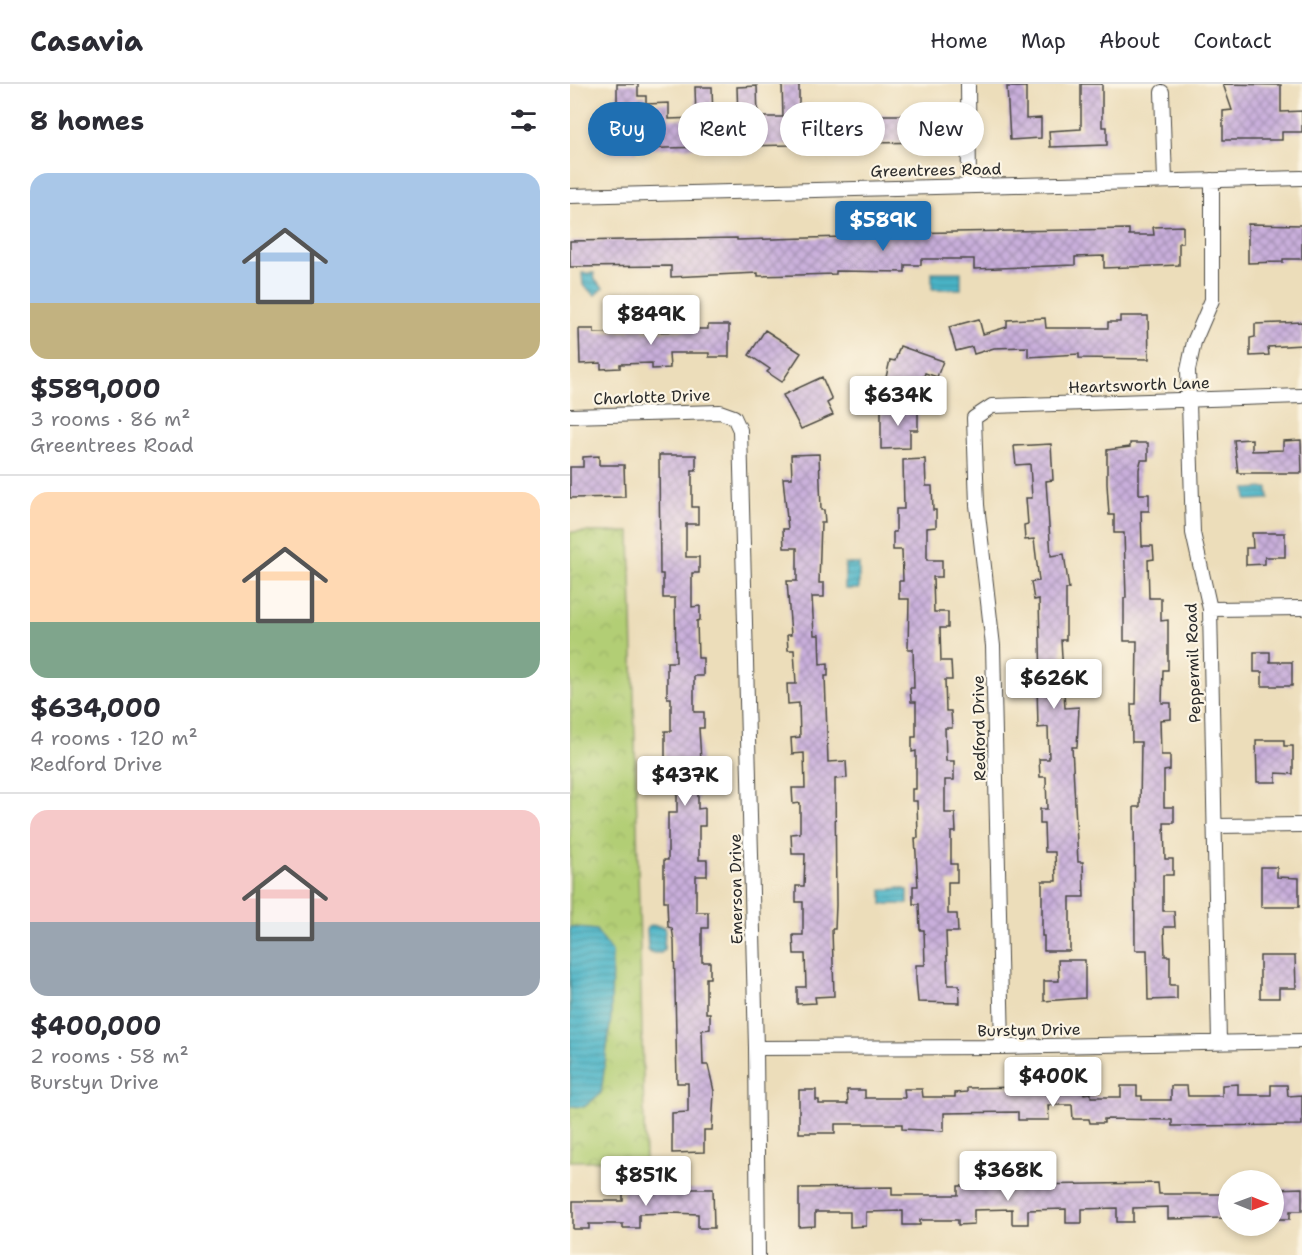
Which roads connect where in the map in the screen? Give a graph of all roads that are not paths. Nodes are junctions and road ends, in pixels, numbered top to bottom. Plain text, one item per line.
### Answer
1 (968, 84) edge
2 (1162, 92) dead end
3 (1302, 178) edge
4 (1212, 180) junction
5 (1165, 181) junction
6 (969, 186) junction
7 (570, 196) edge
8 (1302, 396) edge
9 (1189, 400) junction
10 (979, 412) joint
11 (570, 416) edge
12 (734, 417) joint
13 (1302, 608) edge
14 (1210, 609) junction
15 (1302, 825) edge
16 (1214, 826) junction
17 (1302, 1041) edge
18 (1219, 1042) junction
19 (1002, 1047) junction
20 (756, 1048) junction
21 (758, 1255) edge

1 - 6 street
2 - 5 street
3 - 4 street, Greentrees Road
4 - 5 street, Greentrees Road
4 - 9 street, Peppermil Road
5 - 6 street, Greentrees Road
6 - 7 street, Greentrees Road
8 - 9 street, Heartsworth Lane
9 - 10 street, Heartsworth Lane
9 - 14 street, Peppermil Road
10 - 19 street, Redford Drive
11 - 12 street, Charlotte Drive
12 - 20 street, Emerson Drive
13 - 14 street
14 - 16 street, Peppermil Road
15 - 16 street
16 - 18 street, Peppermil Road
17 - 18 street, Burstyn Drive
18 - 19 street, Burstyn Drive
19 - 20 street, Burstyn Drive
20 - 21 street, Emerson Drive

